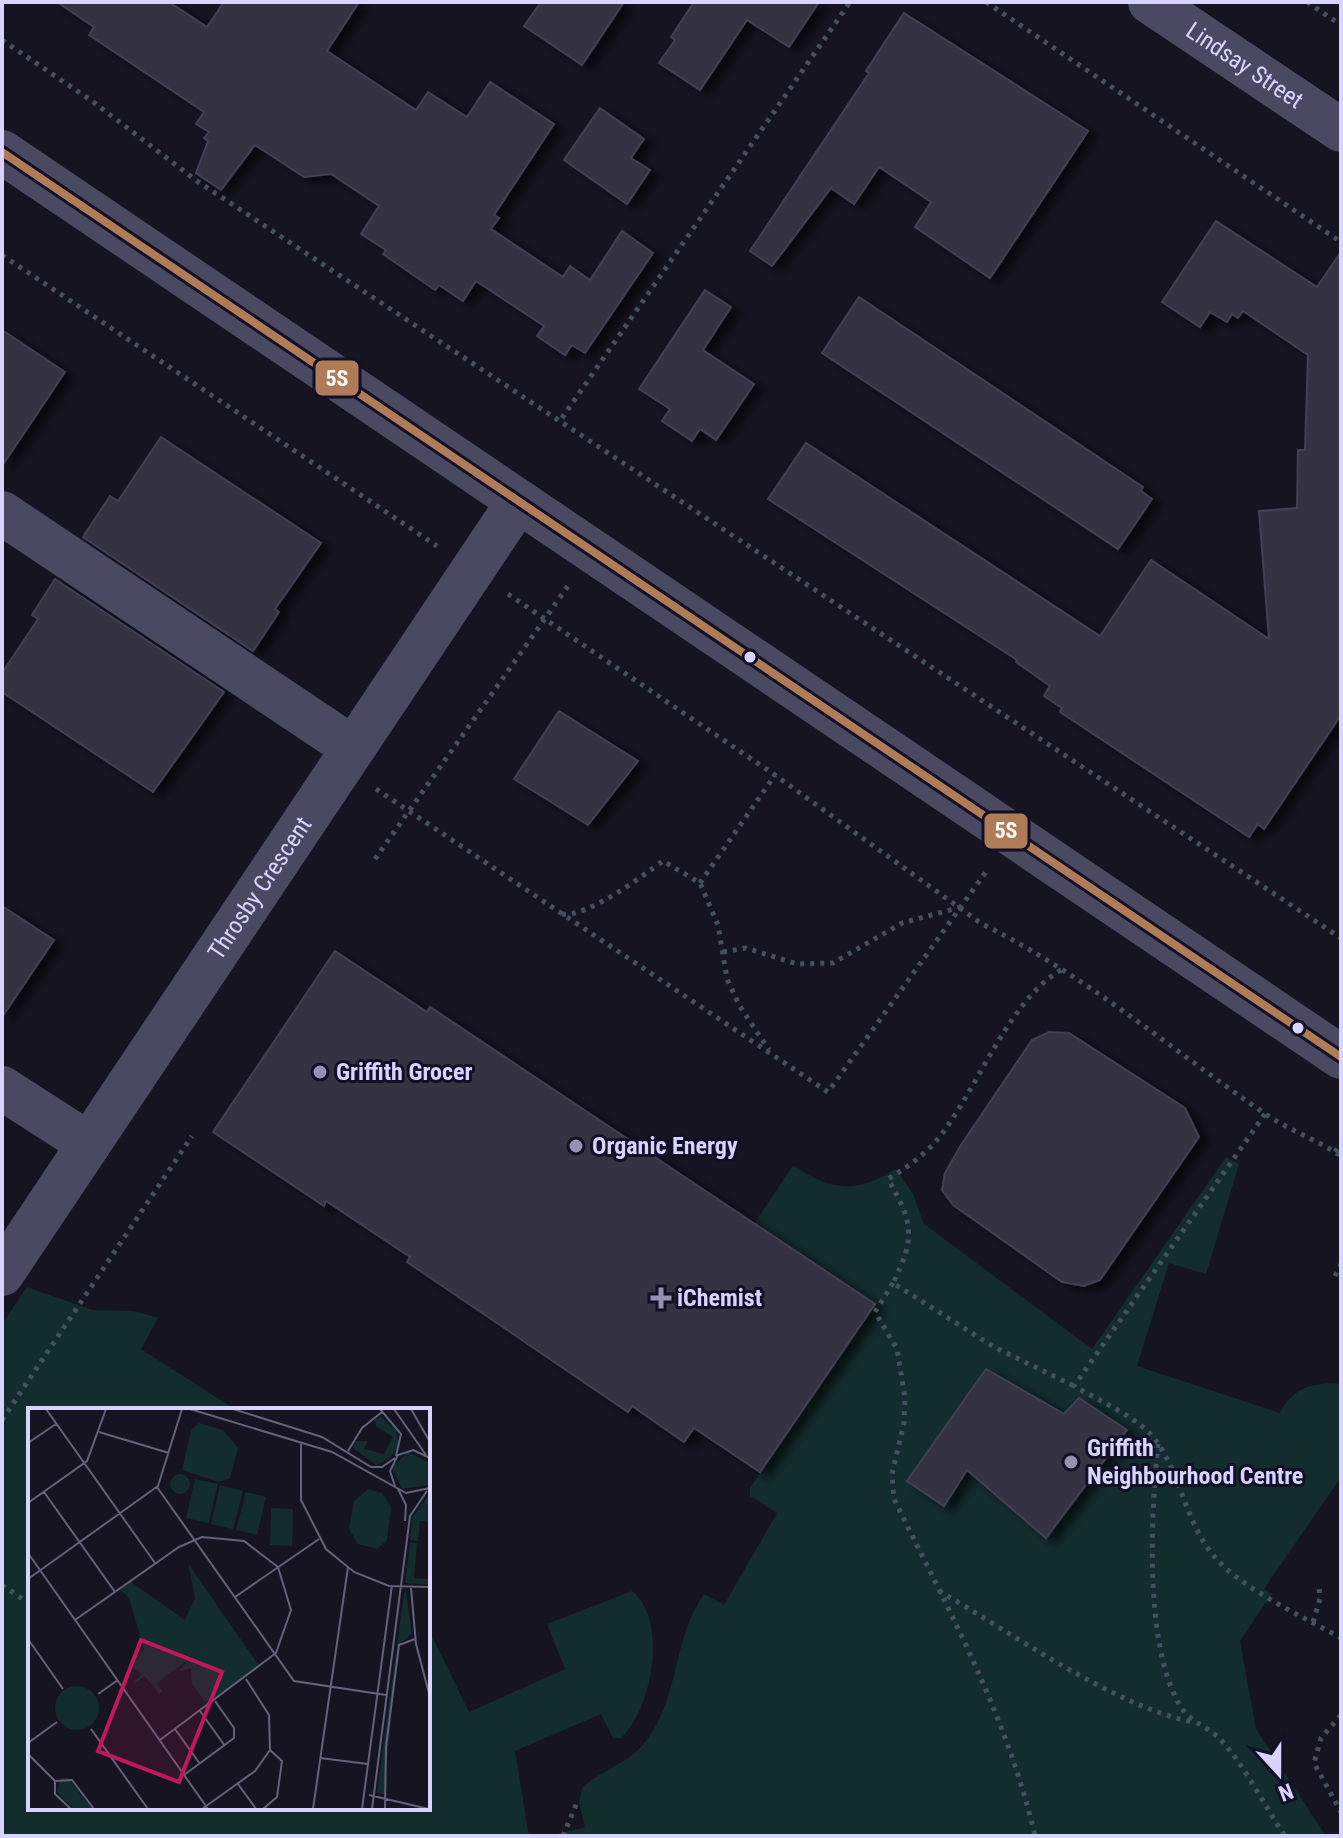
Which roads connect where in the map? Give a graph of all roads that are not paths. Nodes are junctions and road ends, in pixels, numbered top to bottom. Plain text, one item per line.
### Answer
1 (1150, 2) edge
2 (1341, 130) edge
3 (2, 152) edge
4 (518, 502) junction
5 (2, 513) edge
6 (347, 756) junction
7 (1341, 1057) edge
8 (2, 1088) edge
9 (89, 1144) junction
10 (2, 1274) edge

1 - 2 street, Lindsay Street
3 - 4 street
4 - 6 street, Throsby Crescent
4 - 7 street
5 - 6 street
6 - 9 street, Throsby Crescent
8 - 9 street
9 - 10 street, Throsby Crescent

